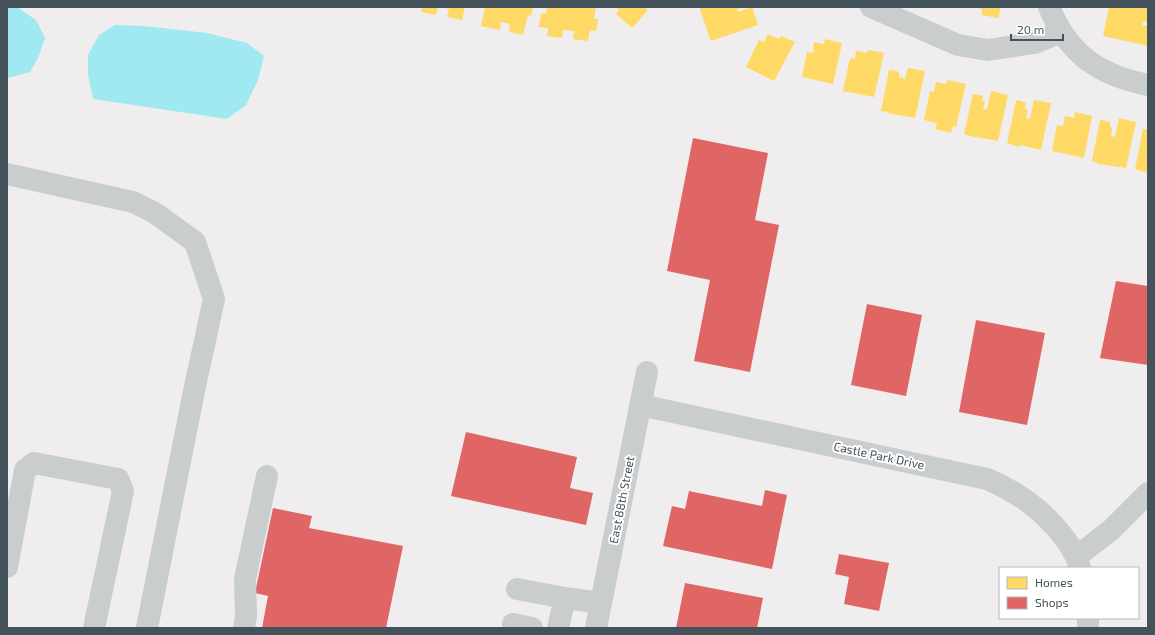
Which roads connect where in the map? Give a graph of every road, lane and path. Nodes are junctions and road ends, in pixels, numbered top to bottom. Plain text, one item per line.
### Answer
1 (871, 7) edge
2 (1049, 7) edge
3 (1062, 32) junction
4 (1148, 86) edge
5 (8, 177) edge
6 (647, 372) dead end
7 (640, 404) junction
8 (267, 476) dead end
9 (1147, 496) edge
10 (1078, 562) edge
11 (7, 567) edge
12 (517, 589) dead end
13 (565, 598) junction
14 (601, 603) junction
15 (94, 628) edge
16 (147, 628) edge
17 (244, 628) edge
18 (558, 628) edge
19 (596, 628) edge

1 - 3 street
2 - 3 street
3 - 4 street
5 - 16 street
6 - 7 street, East 88th Street
7 - 10 street, Castle Park Drive
7 - 14 street, East 88th Street
8 - 17 street
9 - 10 street
11 - 15 street
12 - 13 street
13 - 14 street
13 - 18 street
14 - 19 street, East 88th Street

